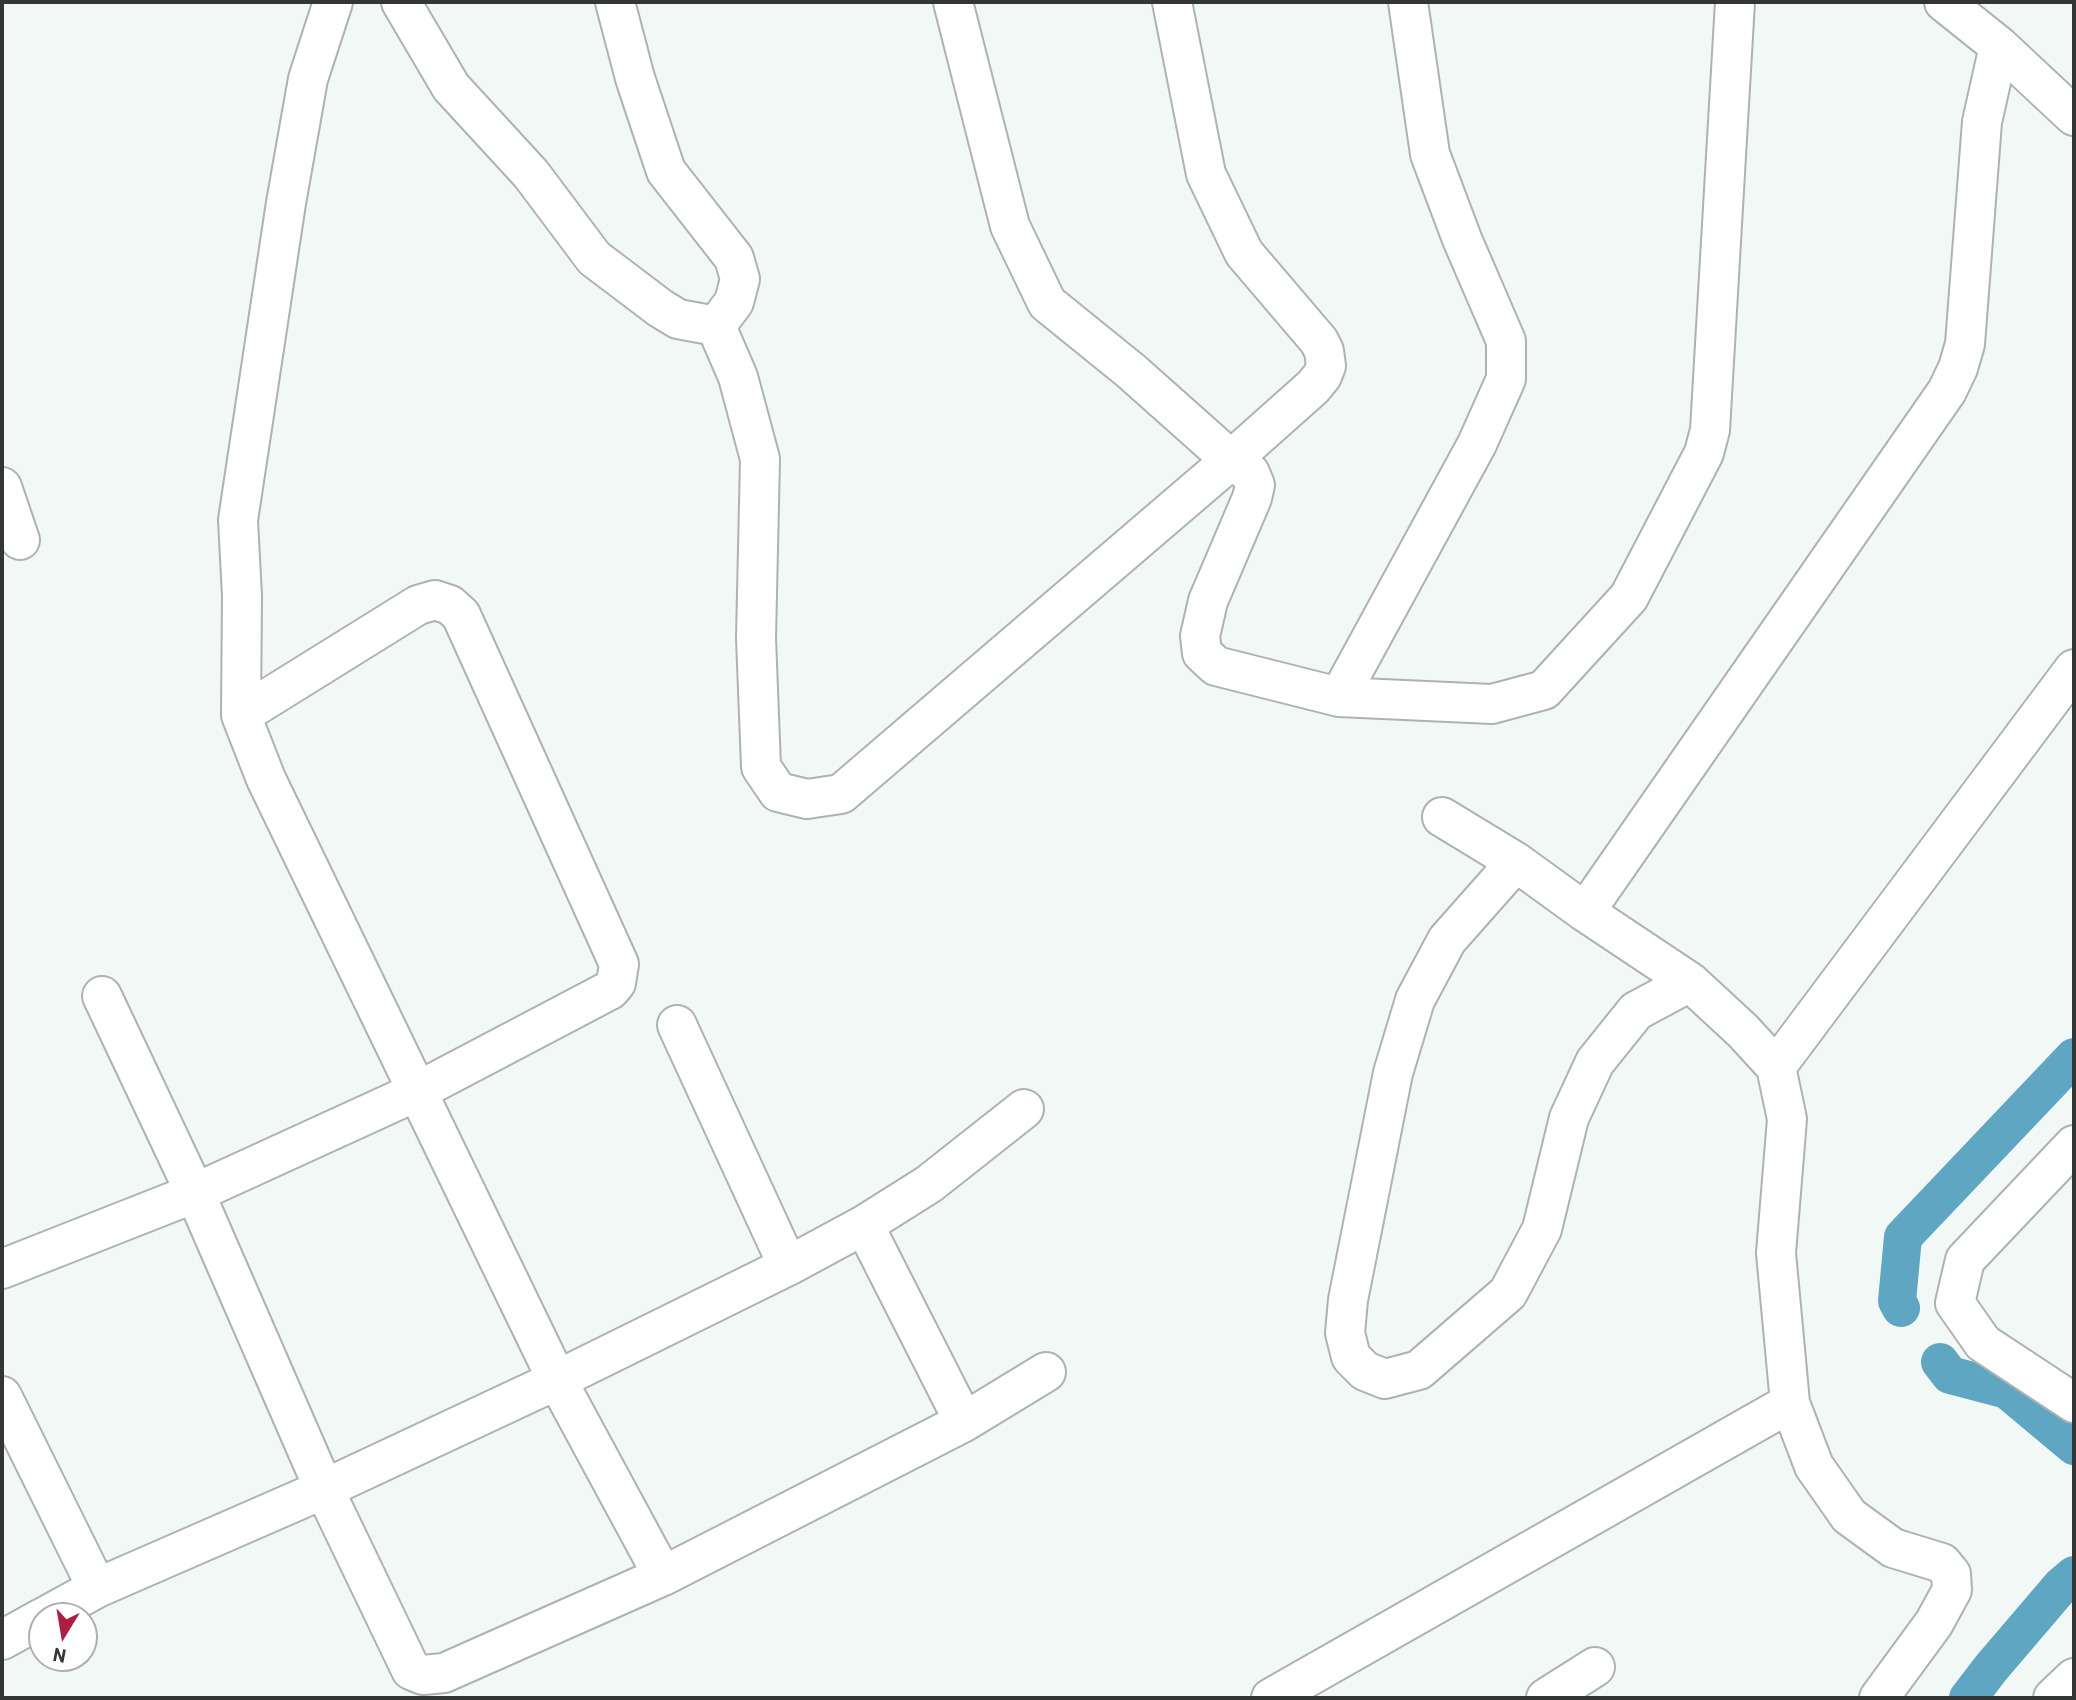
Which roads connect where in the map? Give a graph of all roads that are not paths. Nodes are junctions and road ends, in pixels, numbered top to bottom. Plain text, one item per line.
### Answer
1 (333, 2) edge
2 (401, 2) edge
3 (615, 2) edge
4 (953, 2) edge
5 (1172, 2) edge
6 (1408, 2) edge
7 (1735, 2) edge
8 (1944, 2) edge
9 (1999, 46) junction
10 (2074, 116) edge
11 (716, 326) junction
12 (1231, 460) junction
13 (2, 487) edge
14 (20, 540) dead end
15 (2074, 669) edge
16 (1339, 696) junction
17 (241, 715) junction
18 (1442, 817) dead end
19 (1516, 862) junction
20 (1585, 912) junction
21 (1690, 982) junction
22 (102, 996) dead end
23 (677, 1025) dead end
24 (1776, 1067) junction
25 (418, 1091) junction
26 (1024, 1109) dead end
27 (2074, 1145) edge
28 (195, 1193) junction
29 (864, 1225) junction
30 (788, 1266) junction
31 (2, 1269) edge
32 (1046, 1372) dead end
33 (556, 1380) junction
34 (2, 1396) edge
35 (2074, 1403) edge
36 (1790, 1404) junction
37 (964, 1422) junction
38 (324, 1489) junction
39 (663, 1576) junction
40 (97, 1588) junction
41 (71, 1602) edge
42 (28, 1626) edge
43 (2, 1640) edge
44 (1595, 1667) dead end
45 (2074, 1678) edge
46 (1271, 1698) edge
47 (1546, 1698) edge
48 (1880, 1698) edge
49 (2053, 1698) edge

1 - 17 street
2 - 11 street
3 - 11 street
4 - 12 street
5 - 12 street
6 - 16 street
7 - 16 street
8 - 9 street
9 - 10 street
9 - 20 street
11 - 12 street
12 - 16 street
13 - 14 street
15 - 24 street
17 - 25 street
17 - 25 street
18 - 19 street
19 - 20 street
19 - 21 street
20 - 21 street
21 - 24 street
22 - 28 street
23 - 30 street
24 - 36 street
25 - 28 street
25 - 33 street
26 - 29 street
27 - 35 street
28 - 31 street
28 - 38 street
29 - 30 street
29 - 37 street
30 - 33 street
32 - 37 street
33 - 38 street
33 - 39 street
34 - 40 street
36 - 46 street
36 - 48 street
37 - 39 street
38 - 39 street
38 - 40 street
40 - 41 street
42 - 43 street
44 - 47 street
45 - 49 street

